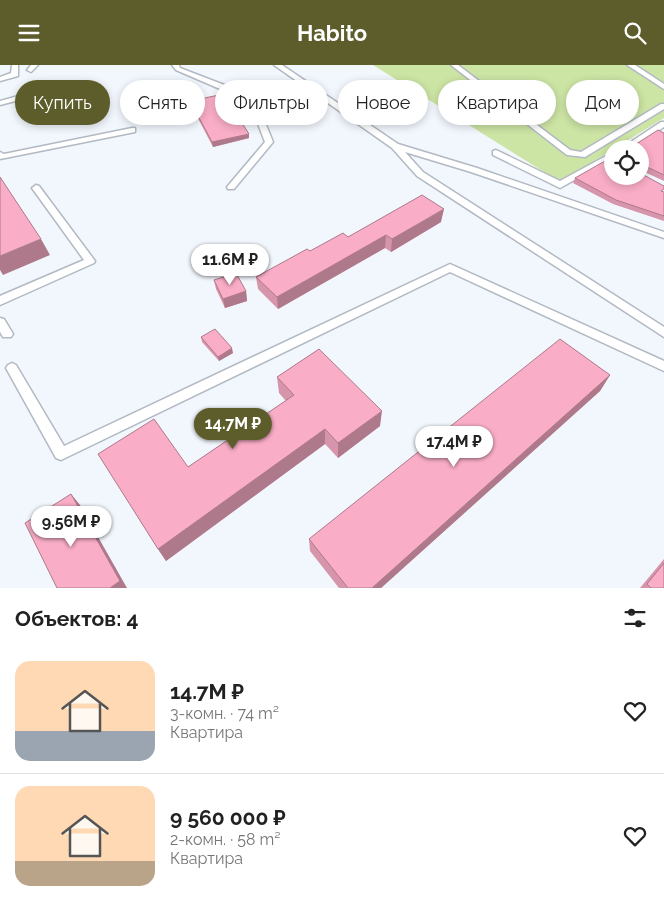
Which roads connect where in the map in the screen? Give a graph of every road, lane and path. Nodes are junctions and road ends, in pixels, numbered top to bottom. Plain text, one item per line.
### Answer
1 (16, 65) edge
2 (175, 65) edge
3 (278, 65) edge
4 (454, 65) edge
5 (630, 65) edge
6 (0, 79) edge
7 (664, 87) edge
8 (15, 99) edge
9 (0, 103) edge
10 (664, 106) edge
11 (664, 124) edge
12 (132, 130) dead end
13 (638, 140) edge
14 (396, 147) junction
15 (496, 153) dead end
16 (0, 155) edge
17 (604, 162) edge
18 (232, 187) dead end
19 (36, 188) dead end
20 (664, 235) edge
21 (0, 301) edge
22 (0, 322) edge
23 (664, 333) edge
24 (7, 334) dead end
25 (664, 366) edge
26 (12, 368) dead end

1 - 6 lane
2 - 18 lane
3 - 14 lane
4 - 10 lane
5 - 7 lane
8 - 9 lane
11 - 13 lane
12 - 16 lane
14 - 20 lane
14 - 23 lane
15 - 17 lane
19 - 21 lane
22 - 24 lane
25 - 26 lane

